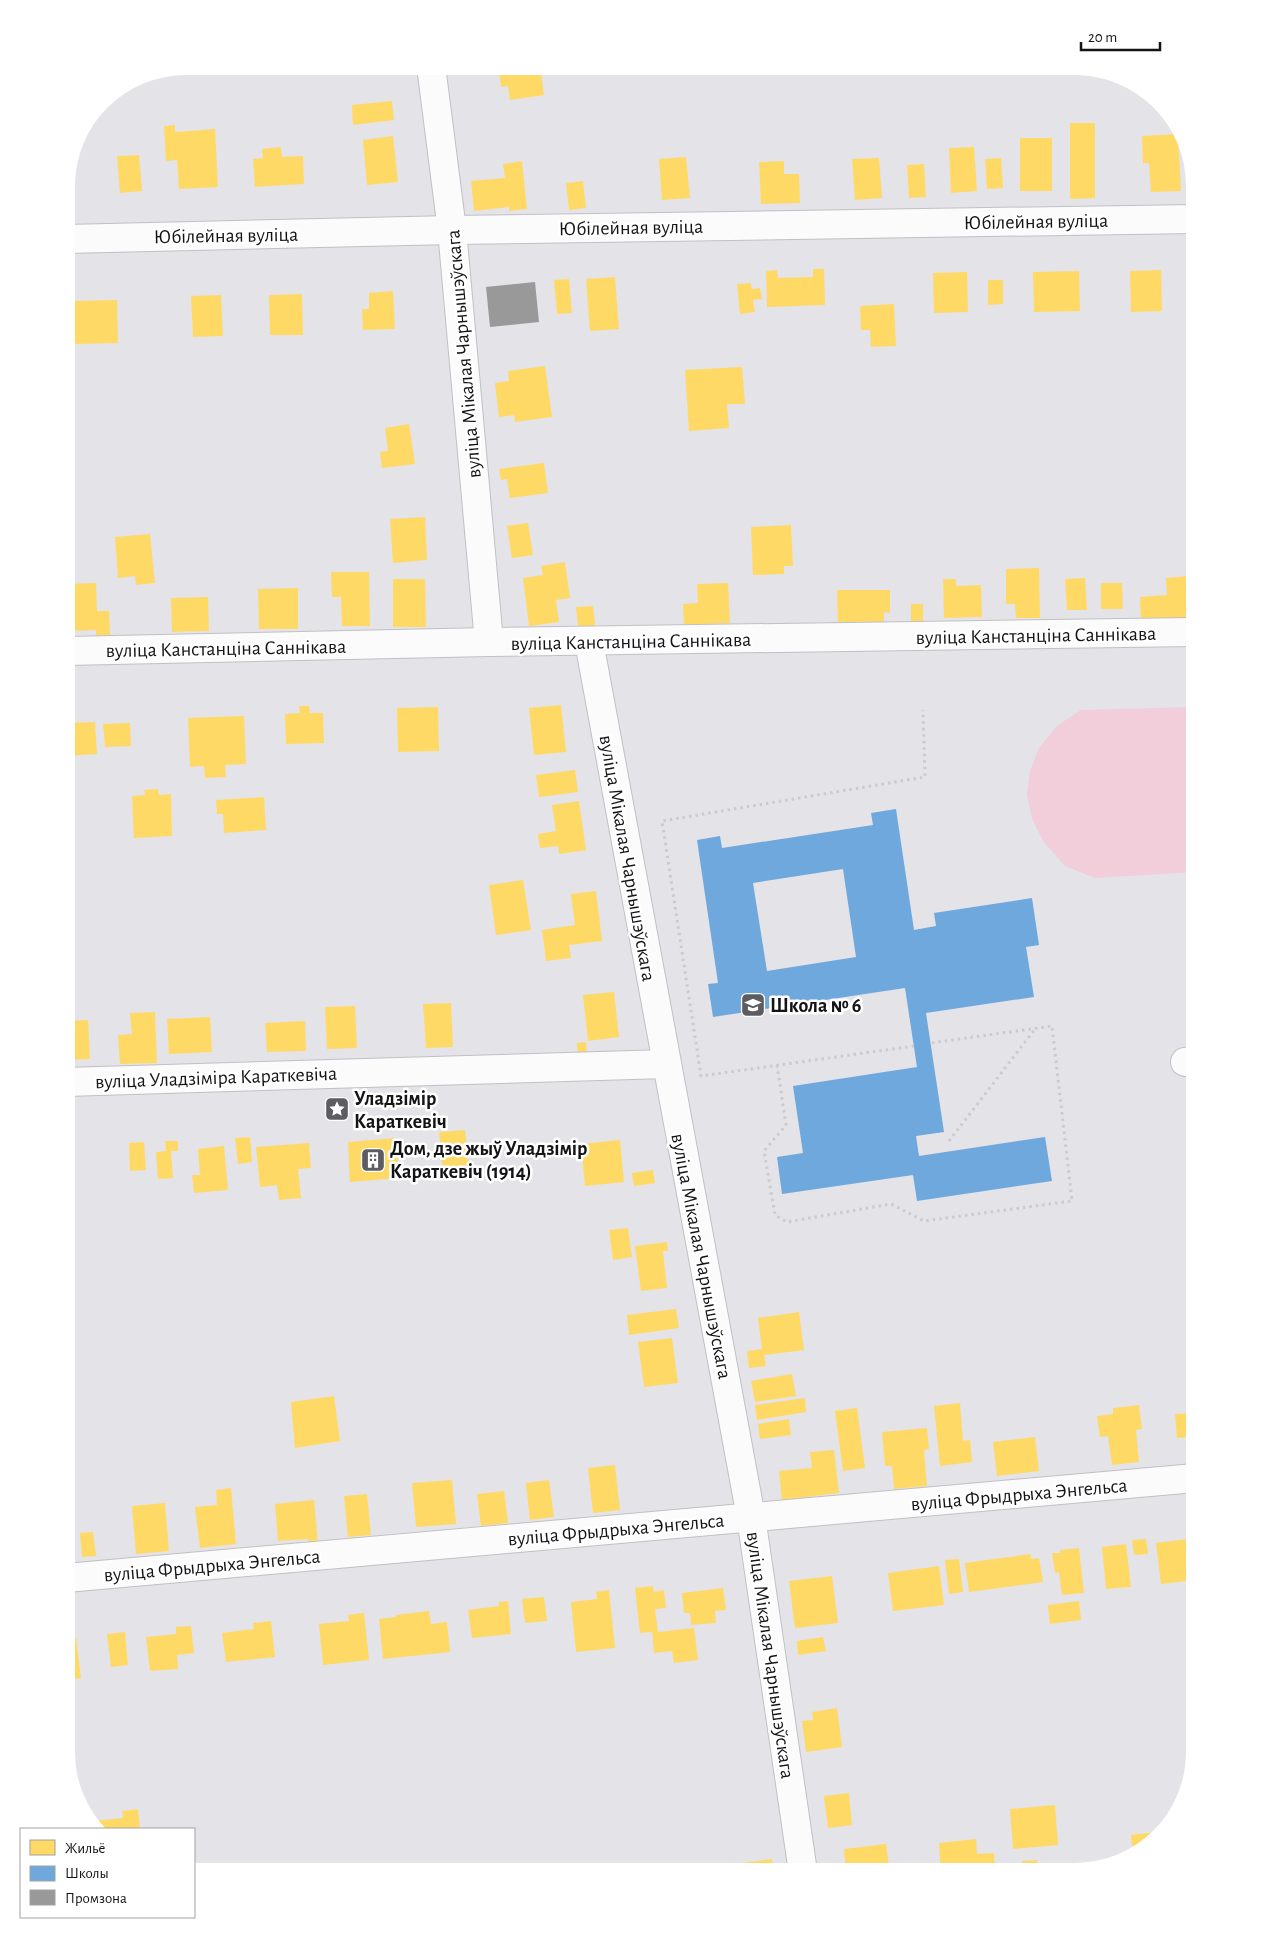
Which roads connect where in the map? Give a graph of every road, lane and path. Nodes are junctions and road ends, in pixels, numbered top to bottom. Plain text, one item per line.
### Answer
1 (432, 75) edge
2 (1186, 219) edge
3 (452, 230) junction
4 (75, 239) edge
5 (1186, 632) edge
6 (489, 642) junction
7 (589, 642) junction
8 (75, 651) edge
9 (923, 710) dead end
10 (1036, 1028) junction
11 (931, 1043) dead end
12 (914, 1046) dead end
13 (666, 1064) junction
14 (777, 1066) junction
15 (75, 1082) edge
16 (948, 1141) dead end
17 (1186, 1479) edge
18 (751, 1517) junction
19 (75, 1577) edge
20 (802, 1863) edge

1 - 3 street, вуліца Мікалая Чарнышэўскага
2 - 3 street, Юбілейная вуліца
3 - 4 street, Юбілейная вуліца
3 - 6 street, вуліца Мікалая Чарнышэўскага
5 - 7 street, вуліца Канстанціна Саннікава
6 - 7 street, вуліца Канстанціна Саннікава
6 - 8 street, вуліца Канстанціна Саннікава
7 - 13 street, вуліца Мікалая Чарнышэўскага
9 - 14 path
10 - 11 path
10 - 14 path
10 - 16 path
12 - 14 path
13 - 15 street, вуліца Уладзіміра Караткевіча
13 - 18 street, вуліца Мікалая Чарнышэўскага
17 - 18 street, вуліца Фрыдрыха Энгельса
18 - 19 street, вуліца Фрыдрыха Энгельса
18 - 20 street, вуліца Мікалая Чарнышэўскага

